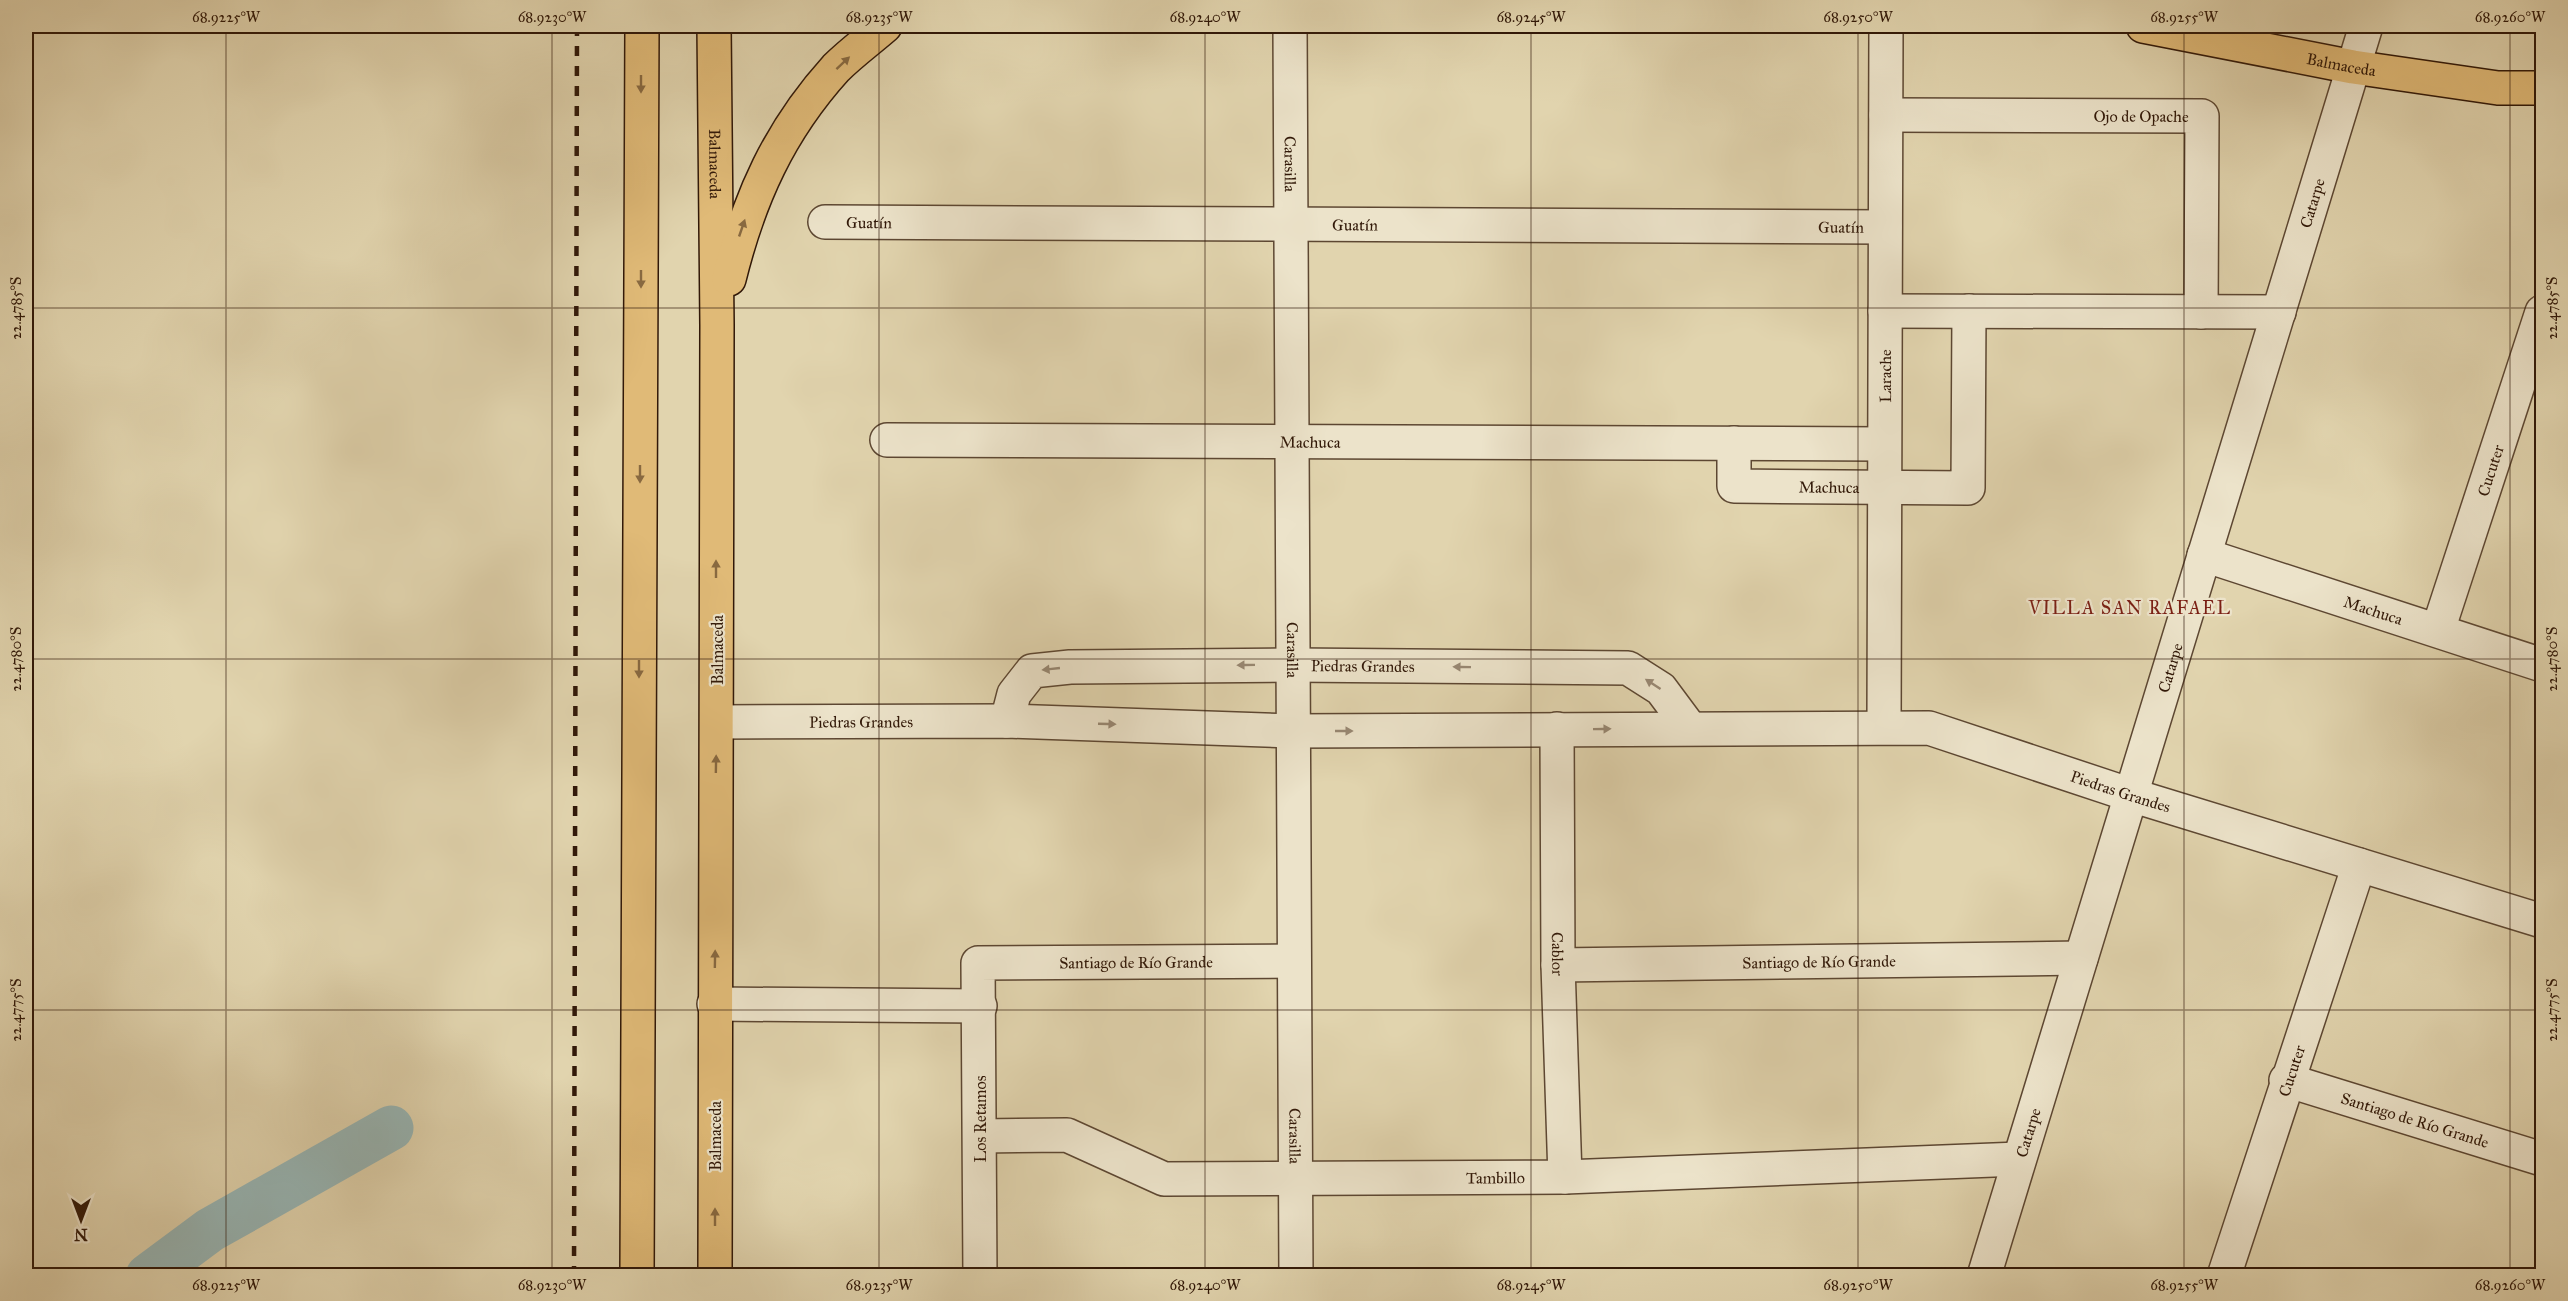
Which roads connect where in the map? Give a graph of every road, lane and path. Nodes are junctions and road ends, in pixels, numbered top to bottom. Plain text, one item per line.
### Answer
1 (642, 26) edge
2 (714, 26) edge
3 (885, 26) edge
4 (1290, 26) edge
5 (1886, 26) edge
6 (2144, 26) edge
7 (2366, 26) edge
8 (2354, 67) junction
9 (2542, 88) edge
10 (1886, 115) junction
11 (825, 222) dead end
12 (1290, 222) junction
13 (1885, 227) junction
14 (1885, 311) junction
15 (1969, 311) junction
16 (2201, 312) junction
17 (2279, 312) junction
18 (2542, 318) edge
19 (717, 325) junction
20 (887, 440) dead end
21 (1292, 441) junction
22 (1734, 443) junction
23 (1884, 444) junction
24 (1884, 487) junction
25 (2204, 555) junction
26 (2438, 630) junction
27 (1292, 665) junction
28 (2542, 665) edge
29 (1006, 721) junction
30 (717, 722) junction
31 (1884, 727) junction
32 (1690, 728) junction
33 (1557, 729) junction
34 (1293, 731) junction
35 (2131, 795) junction
36 (2359, 865) junction
37 (2542, 921) edge
38 (2081, 958) junction
39 (1294, 961) junction
40 (978, 963) joint
41 (1558, 965) junction
42 (714, 1004) junction
43 (980, 1006) junction
44 (2286, 1080) junction
45 (980, 1136) junction
46 (2019, 1159) junction
47 (2542, 1160) edge
48 (1565, 1177) junction
49 (1295, 1180) junction
50 (637, 1275) edge
51 (716, 1275) edge
52 (980, 1275) edge
53 (1296, 1275) edge
54 (1984, 1275) edge
55 (2224, 1275) edge

1 -> 50 main road
2 - 19 main road, Balmaceda
19 -> 3 main road
4 - 12 street, Carasilla
5 - 10 street, Larache
6 - 8 main road, Balmaceda
7 - 8 street, Catarpe
8 - 9 main road, Balmaceda
8 - 17 street, Catarpe
10 - 13 street, Larache
10 - 16 street, Ojo de Opache
11 - 12 street, Guatín
12 - 13 street, Guatín
12 - 21 street, Carasilla
13 - 14 street, Larache
14 - 15 street
14 - 23 street, Larache
15 - 16 street
15 - 24 street, Machuca
16 - 17 street
17 - 25 street, Catarpe
18 - 26 street, Cucuter
30 -> 19 main road, Balmaceda
20 - 21 street, Machuca
21 - 22 street, Machuca
21 - 27 street, Carasilla
22 - 23 street, Machuca
22 - 24 street, Machuca
23 - 24 street, Larache
24 - 31 street, Larache
25 - 26 street, Machuca
25 - 35 street, Catarpe
26 - 28 street, Machuca
27 -> 29 street, Piedras Grandes
32 -> 27 street, Piedras Grandes
27 - 34 street, Carasilla
29 - 30 street, Piedras Grandes
29 -> 34 street, Piedras Grandes
42 -> 30 main road, Balmaceda
31 - 32 street, Piedras Grandes
31 - 35 street, Piedras Grandes
33 -> 32 street, Piedras Grandes
34 -> 33 street, Piedras Grandes
33 - 41 street, Cablor
34 - 39 street, Carasilla
35 - 36 street, Piedras Grandes
35 - 38 street, Catarpe
36 - 37 street, Piedras Grandes
36 - 44 street, Cucuter
38 - 41 street, Santiago de Río Grande
38 - 46 street, Catarpe
39 - 40 street, Santiago de Río Grande
39 - 49 street, Carasilla
40 - 43 street, Los Retamos
41 - 48 street, Cablor
42 - 43 street
51 -> 42 main road, Balmaceda
43 - 45 street, Los Retamos
44 - 47 street, Santiago de Río Grande
44 - 55 street, Cucuter
45 - 49 street, Tambillo
45 - 52 street, Los Retamos
46 - 48 street, Tambillo
46 - 54 street, Catarpe
48 - 49 street, Tambillo
49 - 53 street, Carasilla

